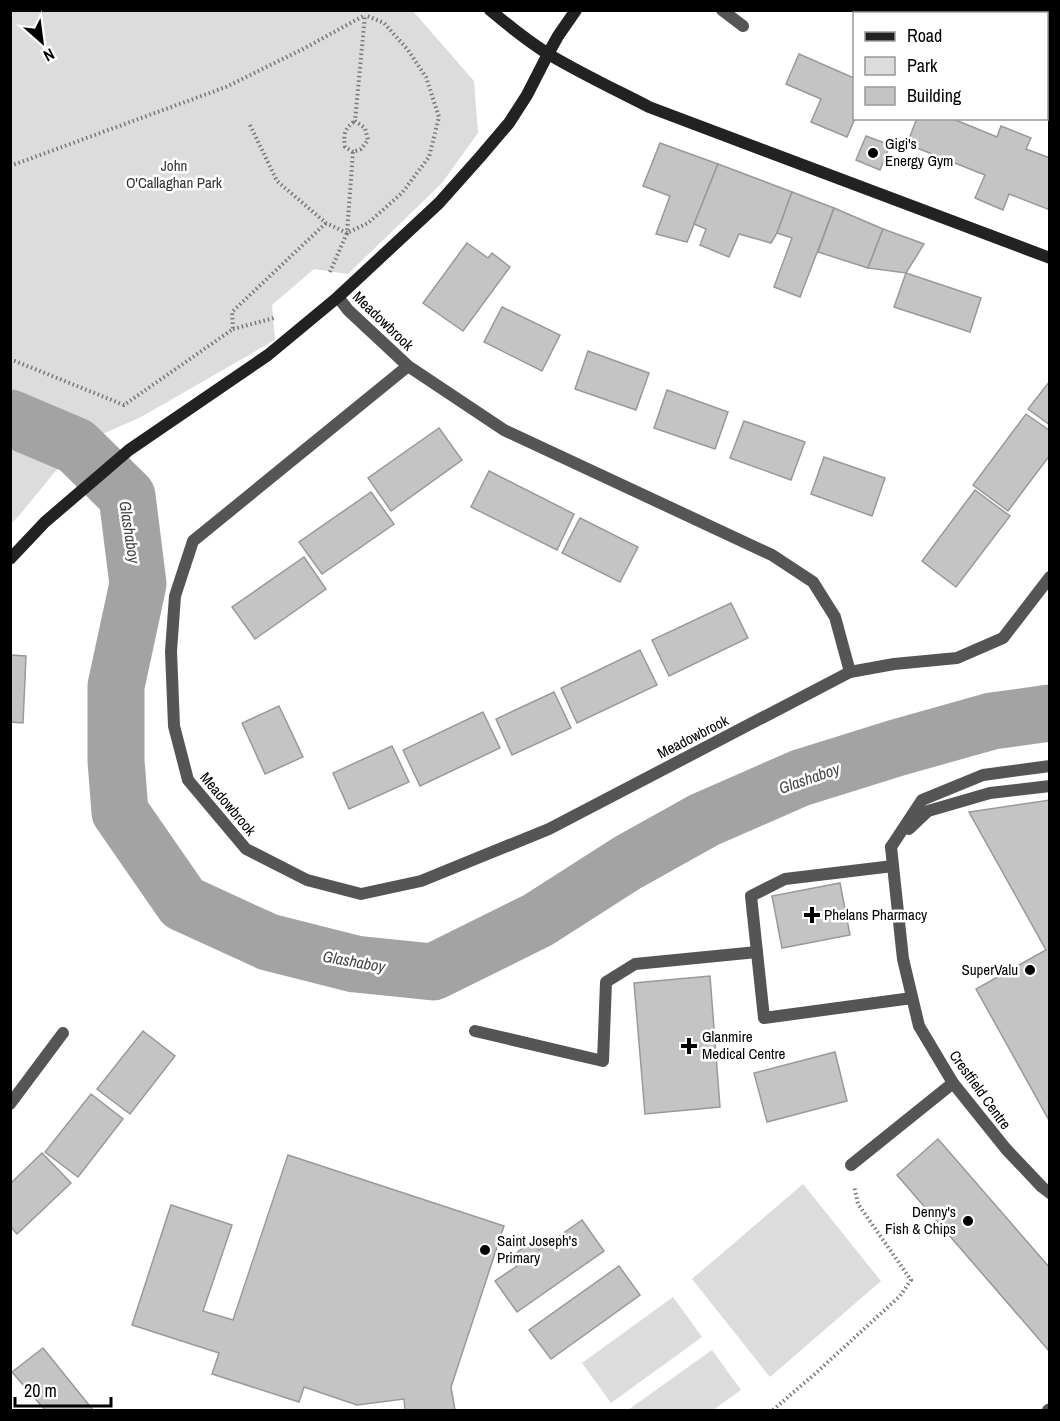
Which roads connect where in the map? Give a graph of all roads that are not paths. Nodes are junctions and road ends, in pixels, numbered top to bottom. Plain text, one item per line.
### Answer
1 (490, 10) edge
2 (576, 10) edge
3 (722, 10) edge
4 (743, 26) dead end
5 (548, 54) junction
6 (1050, 258) edge
7 (338, 297) junction
8 (408, 366) junction
9 (10, 559) edge
10 (1050, 577) edge
11 (850, 672) junction
12 (1050, 766) edge
13 (1050, 786) edge
14 (891, 847) junction
15 (893, 866) junction
16 (757, 952) junction
17 (912, 998) junction
18 (475, 1031) dead end
19 (63, 1033) dead end
20 (952, 1083) junction
21 (10, 1104) edge
22 (851, 1165) road end
23 (1050, 1193) edge

1 - 5 street
2 - 5 street
3 - 4 street
5 - 6 street
5 - 7 street
7 - 8 street, Meadowbrook
7 - 9 street
8 - 11 street, Meadowbrook
8 - 11 street, Meadowbrook
10 - 11 street, Meadowbrook
12 - 14 street
13 - 14 street
14 - 15 street, Crestfield Centre
15 - 16 street
15 - 17 street, Crestfield Centre
16 - 17 street
16 - 18 street
17 - 20 street, Crestfield Centre
19 - 21 street
20 - 22 street
20 - 23 street, Crestfield Centre

